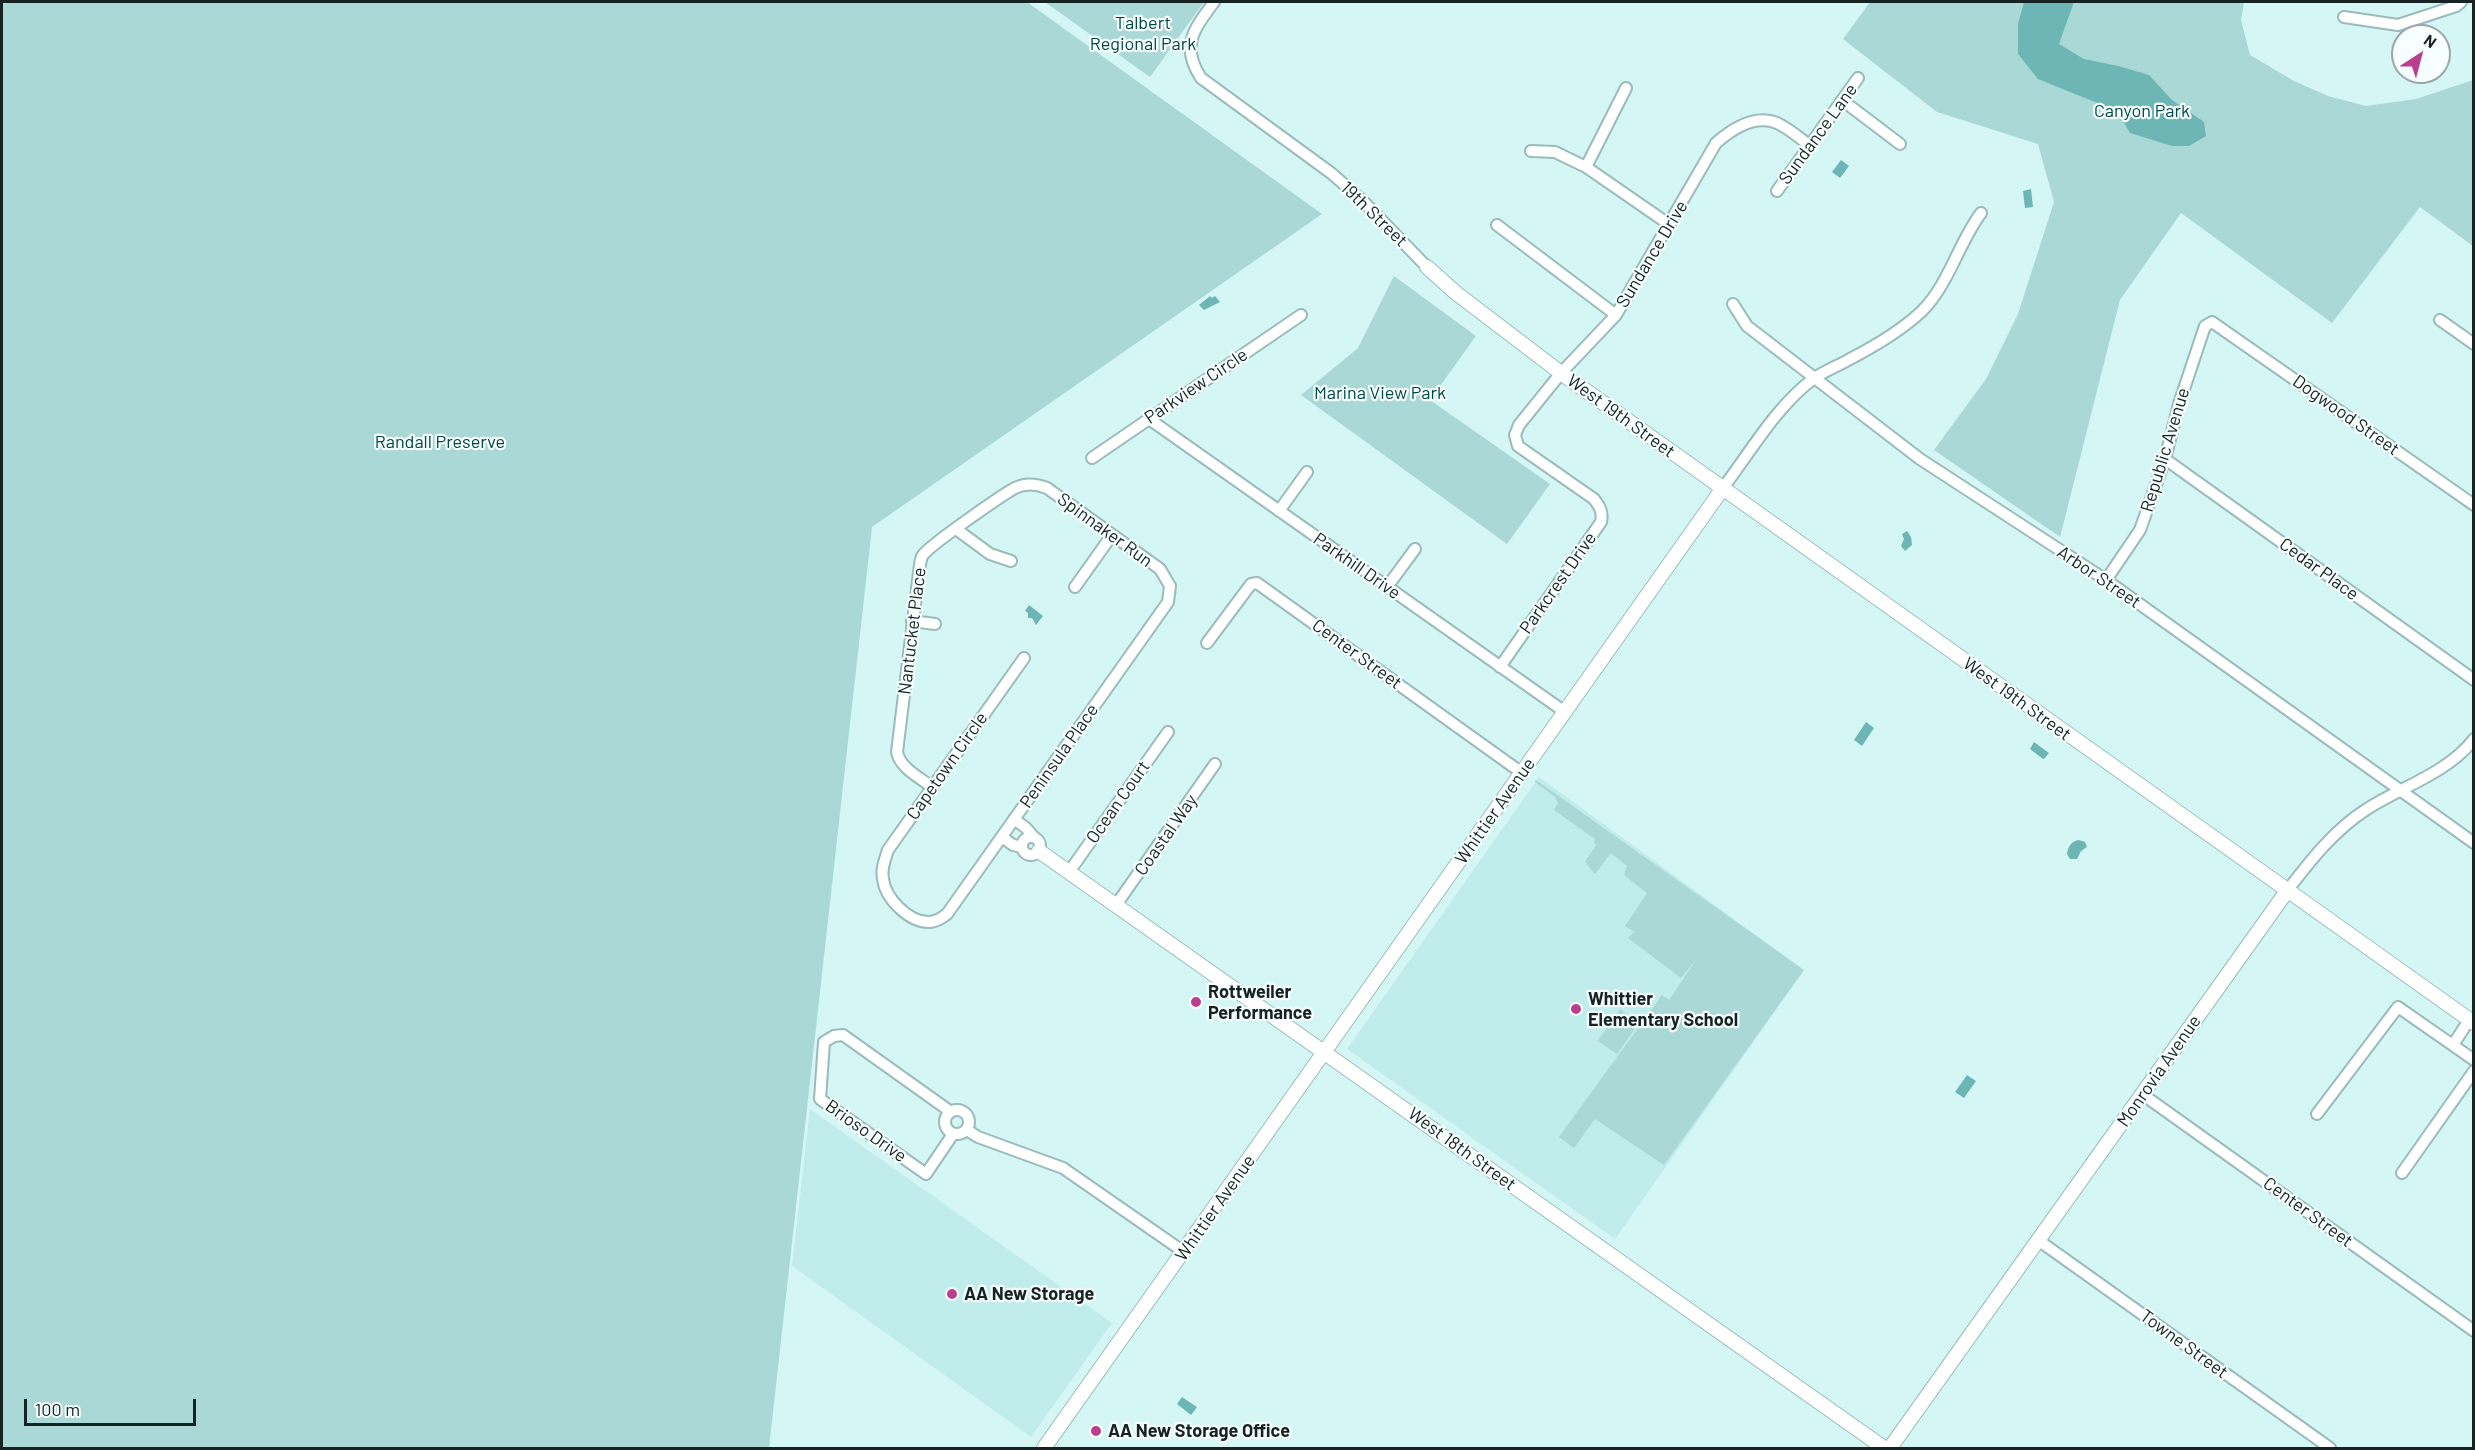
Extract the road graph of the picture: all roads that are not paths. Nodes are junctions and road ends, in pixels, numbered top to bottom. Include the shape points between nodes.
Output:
1 (1214, 2) edge
2 (2461, 2) edge
3 (2343, 17) dead end
4 (1858, 78) dead end
5 (1626, 88) dead end
6 (1842, 100) junction
7 (1900, 144) dead end
8 (1809, 145) junction
9 (1531, 151) dead end
10 (1586, 167) junction
11 (1777, 191) dead end
12 (1981, 213) dead end
13 (1497, 225) dead end
14 (1670, 225) junction
15 (1427, 267) joint
16 (1733, 304) dead end
17 (1300, 315) dead end
18 (1616, 315) junction
19 (2440, 320) dead end
20 (2218, 324) joint
21 (2474, 344) edge
22 (1561, 373) junction
23 (1816, 377) junction
24 (1149, 419) junction
25 (1092, 458) dead end
26 (2165, 459) junction
27 (1307, 472) dead end
28 (1032, 484) joint
29 (1723, 488) junction
30 (2474, 505) edge
31 (1279, 511) junction
32 (956, 529) junction
33 (1112, 535) junction
34 (1415, 549) dead end
35 (1011, 561) dead end
36 (2106, 580) junction
37 (1170, 586) joint
38 (1075, 587) dead end
39 (1388, 587) junction
40 (912, 621) junction
41 (934, 624) dead end
42 (1208, 643) dead end
43 (1024, 658) dead end
44 (1500, 667) junction
45 (2474, 680) edge
46 (1565, 712) junction
47 (1168, 732) dead end
48 (2474, 739) edge
49 (1215, 764) dead end
50 (1522, 772) junction
51 (932, 787) junction
52 (2400, 791) junction
53 (1014, 819) junction
54 (1033, 836) junction
55 (1002, 837) junction
56 (2474, 843) edge
57 (1022, 847) junction
58 (1039, 851) junction
59 (1069, 872) junction
60 (2287, 891) junction
61 (1116, 905) junction
62 (938, 920) joint
63 (2471, 1022) edge
64 (2452, 1044) junction
65 (1324, 1051) junction
66 (2474, 1060) edge
67 (2474, 1071) edge
68 (2142, 1094) junction
69 (951, 1112) junction
70 (2317, 1114) dead end
71 (967, 1130) junction
72 (953, 1134) junction
73 (2402, 1173) dead end
74 (2038, 1240) junction
75 (1184, 1252) junction
76 (2474, 1331) edge
77 (1044, 1449) edge
78 (1884, 1449) edge
79 (1890, 1449) edge
80 (2330, 1449) edge

1 - 15 street, 19th Street via 1195,29 1189,55 1200,78 1331,173
2 - 3 street via 2398,25
4 - 6 street, Sundance Lane
5 - 10 street
6 - 7 street
6 - 8 street, Sundance Lane
8 - 11 street, Sundance Lane
8 - 14 street, Sundance Drive via 1777,123 1761,120 1734,128 1716,143
9 - 10 street via 1554,152
10 - 14 street
12 - 23 street, Whittier Avenue via 1938,290 1923,309 1891,335
13 - 18 street
14 - 18 street, Sundance Drive
15 - 22 street, 19th Street
16 - 23 street, Arbor Street via 1748,326
17 - 24 street, Parkview Circle
18 - 22 street, Sundance Drive
19 - 21 street
20 - 26 street, Republic Avenue via 2205,326
20 - 30 street, Dogwood Street
22 - 29 street, West 19th Street
22 - 44 street, Parkcrest Drive via 1519,425 1515,435 1518,446 1594,499 1602,515
23 - 29 street, Whittier Avenue via 1780,411
23 - 36 street, Arbor Street via 1920,459
24 - 25 street, Parkview Circle
24 - 31 street, Parkhill Drive
26 - 36 street, Republic Avenue via 2140,530
26 - 45 street, Cedar Place
27 - 31 street
28 - 32 street, Nantucket Place via 1016,487
28 - 33 street, Spinnaker Run via 1047,488
29 - 46 street, Whittier Avenue
29 - 60 street, West 19th Street
31 - 39 street, Parkhill Drive
32 - 35 street via 990,554
32 - 40 street, Nantucket Place via 923,555
33 - 37 street, Spinnaker Run via 1160,569
33 - 38 street
34 - 39 street
36 - 52 street, Arbor Street
37 - 53 street, Peninsula Place via 1168,602
39 - 44 street, Parkhill Drive
40 - 41 street
40 - 51 street, Nantucket Place via 897,752 898,760
42 - 50 street, Center Street via 1251,584 1257,583
43 - 51 street, Capetown Circle
44 - 46 street, Parkhill Drive
46 - 50 street, Whittier Avenue
47 - 59 street, Ocean Court
48 - 52 street, Monrovia Avenue via 2437,770
49 - 61 street, Coastal Way
50 - 65 street, Whittier Avenue
51 - 62 street, Capetown Circle via 888,850 883,880 893,902 906,912 919,920
52 - 56 street, Arbor Street
52 - 60 street, Monrovia Avenue via 2366,810 2336,834
53 - 54 street
53 - 55 street, Peninsula Place
54 - 57 street via 1026,838
54 - 58 street via 1039,840
55 - 57 street, West 18th Street
55 - 62 street, Peninsula Place via 947,914
57 - 58 street, West 18th Street via 1029,855
58 - 59 street, West 18th Street
59 - 61 street, West 18th Street
60 - 63 street, West 19th Street
60 - 68 street, Monrovia Avenue
61 - 65 street, West 18th Street
63 - 64 street
64 - 66 street
64 - 70 street via 2398,1007
65 - 75 street, Whittier Avenue
65 - 78 street, West 18th Street
67 - 73 street
68 - 74 street, Monrovia Avenue
68 - 76 street, Center Street
69 - 71 street, Brioso Drive via 957,1110 968,1115
69 - 72 street via 945,1122
69 - 72 street, Brioso Drive via 843,1035 824,1042 820,1099 926,1174
71 - 72 street
71 - 75 street via 1063,1168
74 - 79 street, Monrovia Avenue
74 - 80 street, Towne Street
75 - 77 street, Whittier Avenue

